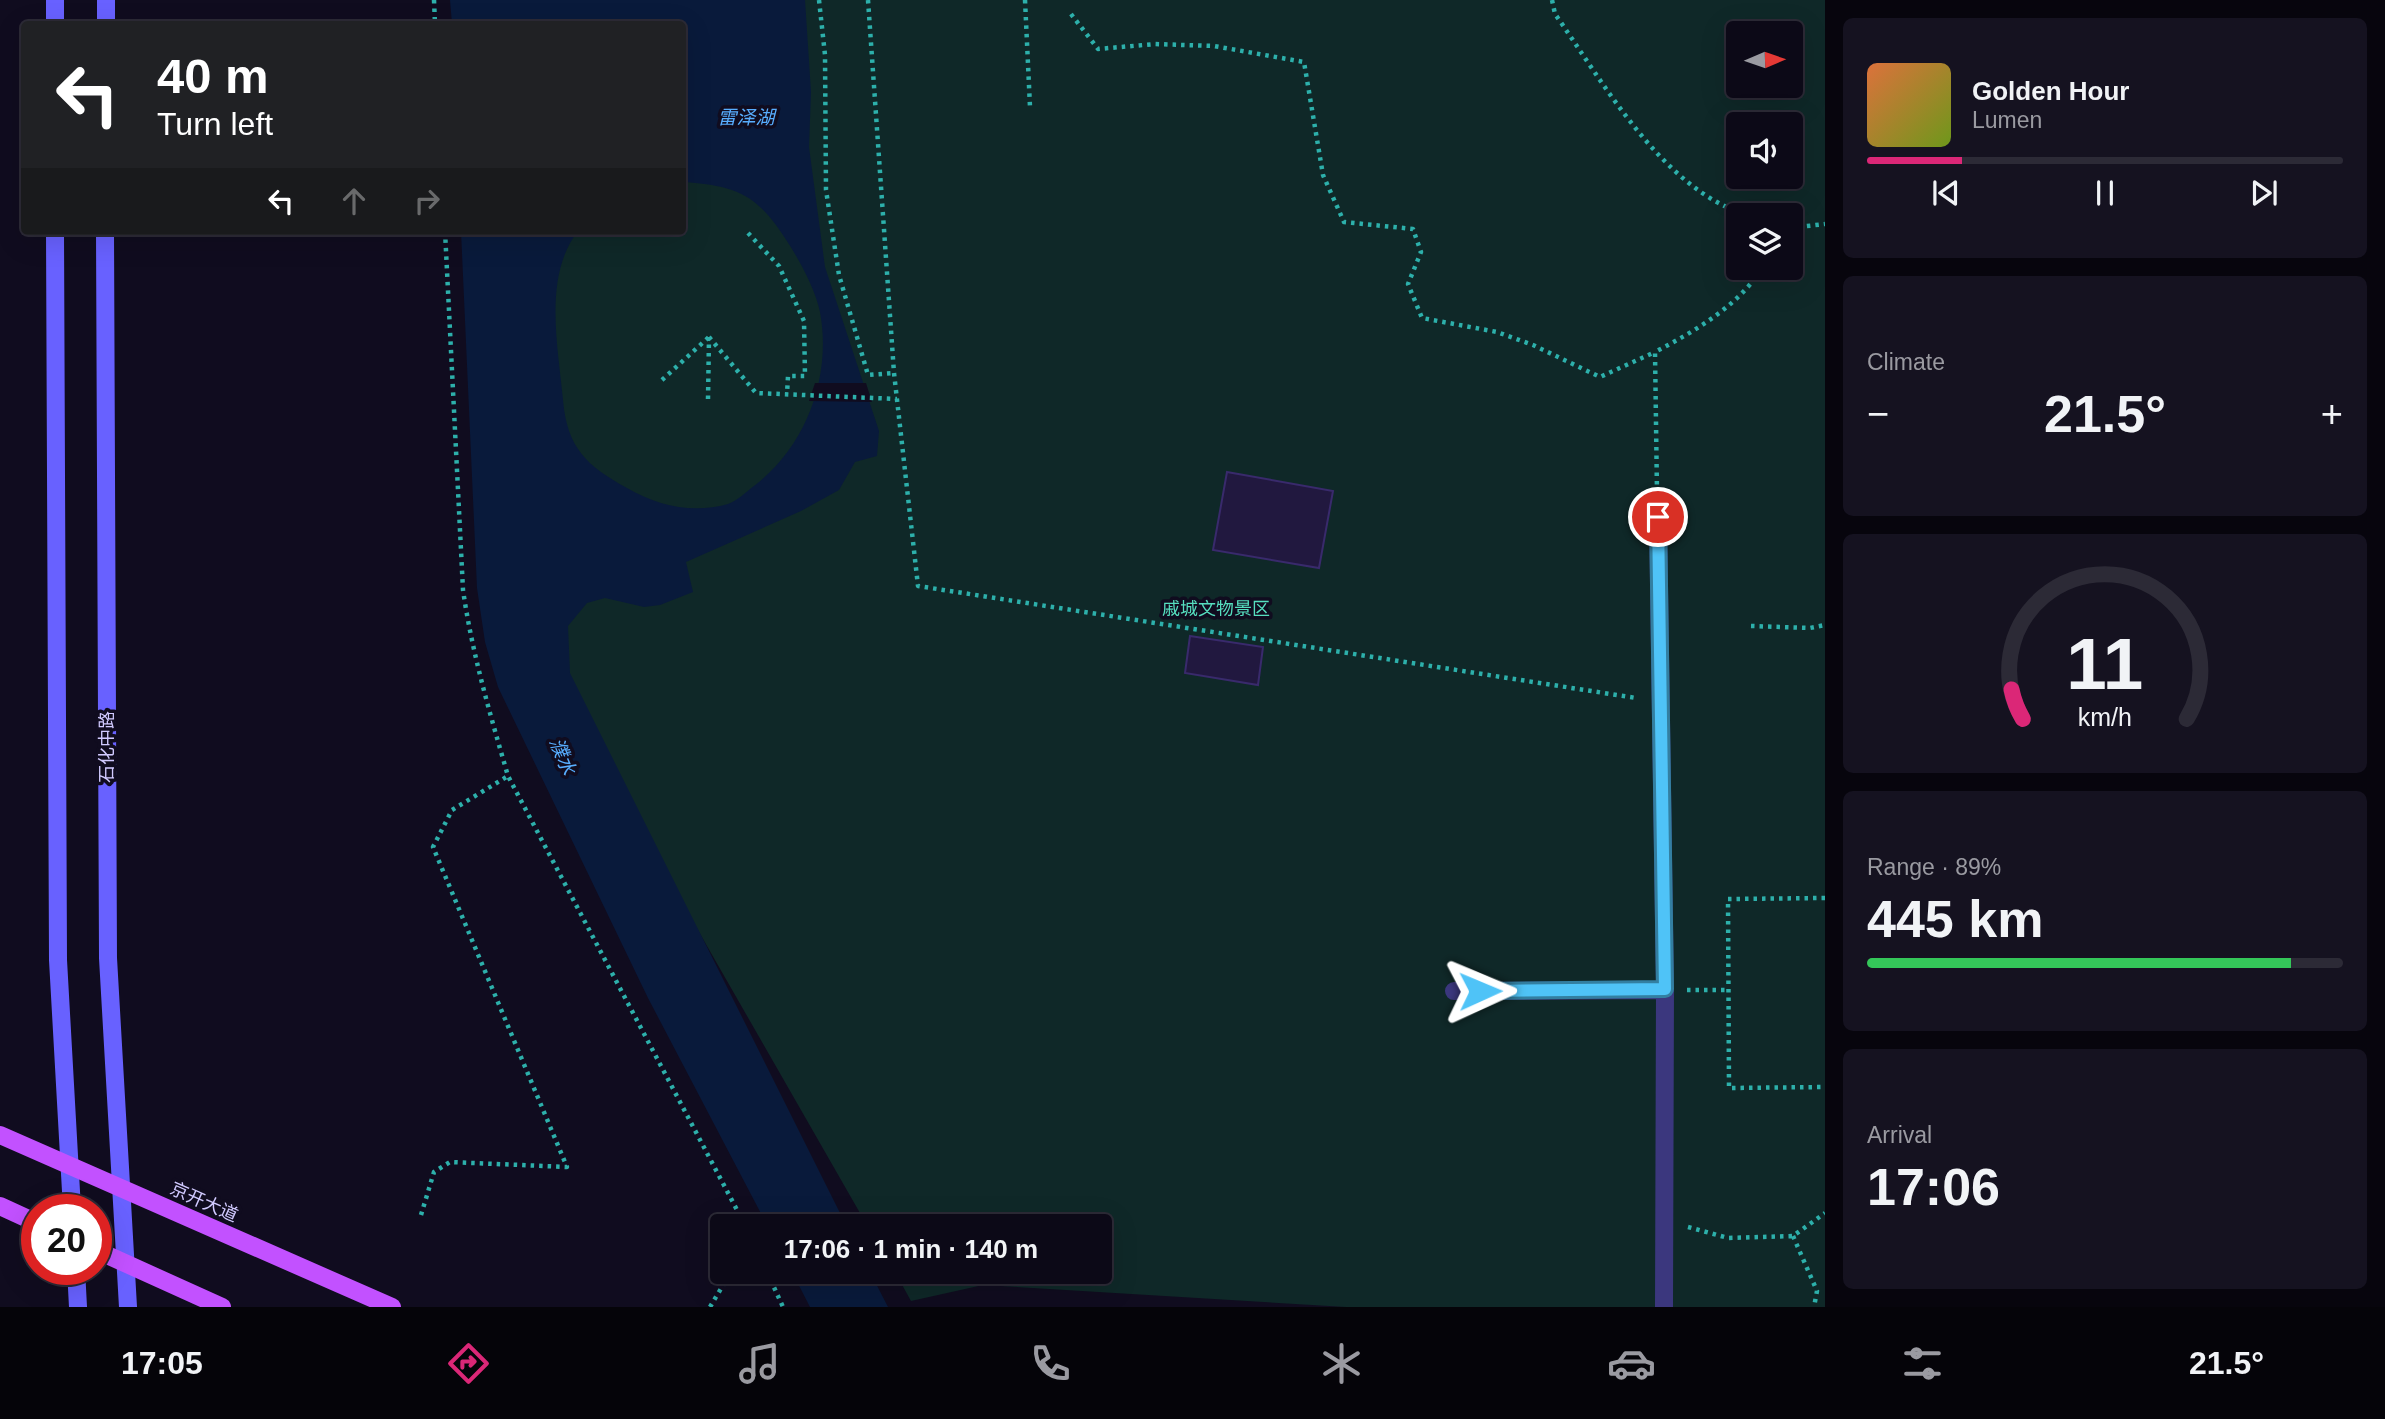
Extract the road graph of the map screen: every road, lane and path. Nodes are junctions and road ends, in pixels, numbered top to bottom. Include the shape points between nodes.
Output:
1 (55, 0) edge
2 (106, 0) edge
3 (433, 0) edge
4 (819, 0) edge
5 (868, 0) edge
6 (1024, 0) edge
7 (1552, 0) edge
8 (1071, 14) dead end
9 (55, 21) edge
10 (106, 21) edge
11 (435, 21) edge
12 (1031, 107) dead end
13 (1726, 206) edge
14 (1825, 224) edge
15 (1803, 227) edge
16 (748, 233) dead end
17 (55, 235) edge
18 (105, 235) edge
19 (445, 235) edge
20 (1754, 280) edge
21 (709, 337) junction
22 (1655, 352) junction
23 (894, 373) junction
24 (662, 380) dead end
25 (786, 394) junction
26 (708, 399) dead end
27 (897, 399) junction
28 (1658, 517) joint
29 (1825, 625) edge
30 (1751, 626) dead end
31 (1661, 702) junction
32 (508, 776) junction
33 (1825, 898) edge
34 (1665, 989) junction
35 (1729, 989) junction
36 (1454, 991) dead end
37 (1825, 1087) edge
38 (0, 1135) edge
39 (69, 1166) junction
40 (120, 1188) junction
41 (71, 1194) edge
42 (0, 1206) edge
43 (1825, 1213) edge
44 (739, 1214) edge
45 (421, 1215) dead end
46 (21, 1216) edge
47 (1664, 1220) junction
48 (1793, 1236) junction
49 (112, 1257) edge
50 (125, 1263) junction
51 (724, 1284) edge
52 (772, 1284) edge
53 (77, 1285) edge
54 (78, 1307) edge
55 (128, 1307) edge
56 (222, 1307) edge
57 (392, 1307) edge
58 (710, 1307) edge
59 (783, 1307) edge
60 (1664, 1307) edge
61 (1814, 1307) edge

1 - 9 main road
2 - 10 main road
3 - 11 path
4 - 23 path via 825,55 826,190 839,275 868,374
5 - 23 path
6 - 12 path
7 - 13 path via 1555,14 1652,150 1687,181
8 - 22 path via 1098,50 1155,44 1214,46 1304,62 1323,175 1344,222 1413,229 1421,252 1408,284 1422,318 1497,332 1600,377
14 - 15 path
16 - 25 path via 779,266 804,321 805,376 788,376
17 - 39 main road via 58,960
18 - 40 main road, 石化中路 via 108,958
19 - 32 path via 463,590 469,631
20 - 22 path via 1700,329
21 - 24 path
21 - 25 path via 756,393
21 - 26 path
22 - 28 path
23 - 27 path
25 - 27 path
27 - 31 path via 918,586
28 - 31 lane
29 - 30 path
31 - 34 lane
32 - 44 path
32 - 45 path via 452,810 433,847 566,1167 450,1162 434,1172
33 - 35 path via 1728,899
34 - 35 path
34 - 36 lane
34 - 47 lane
35 - 37 path via 1729,1087
38 - 39 main road, 京开大道
39 - 40 main road, 京开大道
39 - 41 main road
40 - 50 main road, 石化中路
40 - 57 main road, 京开大道
42 - 46 main road
43 - 48 path
47 - 48 path via 1728,1238
47 - 60 lane
48 - 61 path via 1817,1291
49 - 50 main road
50 - 55 main road, 石化中路
50 - 56 main road
51 - 58 path
52 - 59 path
53 - 54 main road

